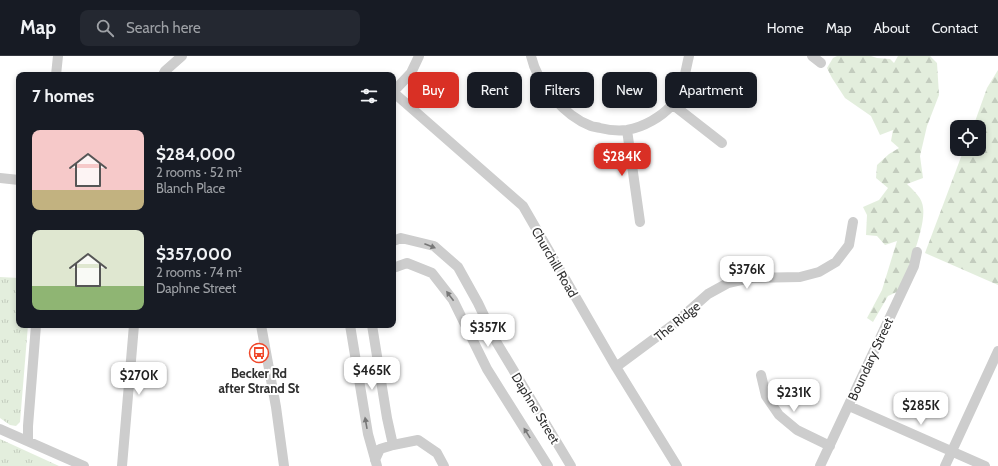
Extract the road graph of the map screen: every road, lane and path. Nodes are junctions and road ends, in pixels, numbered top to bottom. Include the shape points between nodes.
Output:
1 (58, 56) edge
2 (182, 56) edge
3 (419, 56) edge
4 (531, 56) edge
5 (689, 56) edge
6 (812, 56) edge
7 (821, 63) dead end
8 (56, 72) edge
9 (164, 72) edge
10 (685, 72) edge
11 (396, 89) edge
12 (396, 95) edge
13 (668, 108) edge
14 (677, 108) edge
15 (627, 130) junction
16 (722, 143) dead end
17 (0, 178) edge
18 (16, 180) edge
19 (640, 222) dead end
20 (853, 222) dead end
21 (396, 240) edge
22 (917, 252) dead end
23 (396, 267) edge
24 (36, 328) edge
25 (134, 328) edge
26 (262, 328) edge
27 (350, 328) edge
28 (372, 328) edge
29 (998, 351) edge
30 (616, 368) junction
31 (762, 375) dead end
32 (849, 406) junction
33 (0, 429) edge
34 (28, 441) junction
35 (393, 445) junction
36 (830, 446) junction
37 (952, 451) junction
38 (376, 463) edge
39 (84, 466) edge
40 (122, 466) edge
41 (284, 466) edge
42 (444, 466) edge
43 (548, 466) edge
44 (571, 466) edge
45 (677, 466) edge
46 (820, 466) edge
47 (945, 466) edge
48 (985, 466) edge

1 - 8 street
2 - 9 street
3 - 11 street via 411,73
4 - 15 street via 542,83 556,101 574,117 590,126
5 - 10 street
6 - 7 street
12 - 30 street, Churchill Road via 523,206
13 - 15 street via 659,117
14 - 16 street
15 - 19 street
17 - 18 street
20 - 30 street, The Ridge via 849,245 836,262 819,272 800,277 750,278 728,283 708,294 674,324
21 -> 44 street, Daphne Street via 401,238 434,246 458,267 497,343
22 - 32 street, Boundary Street via 914,266
43 -> 23 street, Daphne Street via 487,369 449,294 432,273 407,263
24 - 34 street
25 - 40 street
26 - 41 street
38 -> 27 street via 368,434
28 - 35 street
29 - 37 street
30 - 45 street, Churchill Road
31 - 36 street via 766,396 780,415 797,430
32 - 36 street, Boundary Street
32 - 37 street
33 - 34 street
34 - 39 street
35 - 38 street via 380,449
35 - 42 street via 418,440 436,453
36 - 46 street, Boundary Street
37 - 47 street
37 - 48 street

